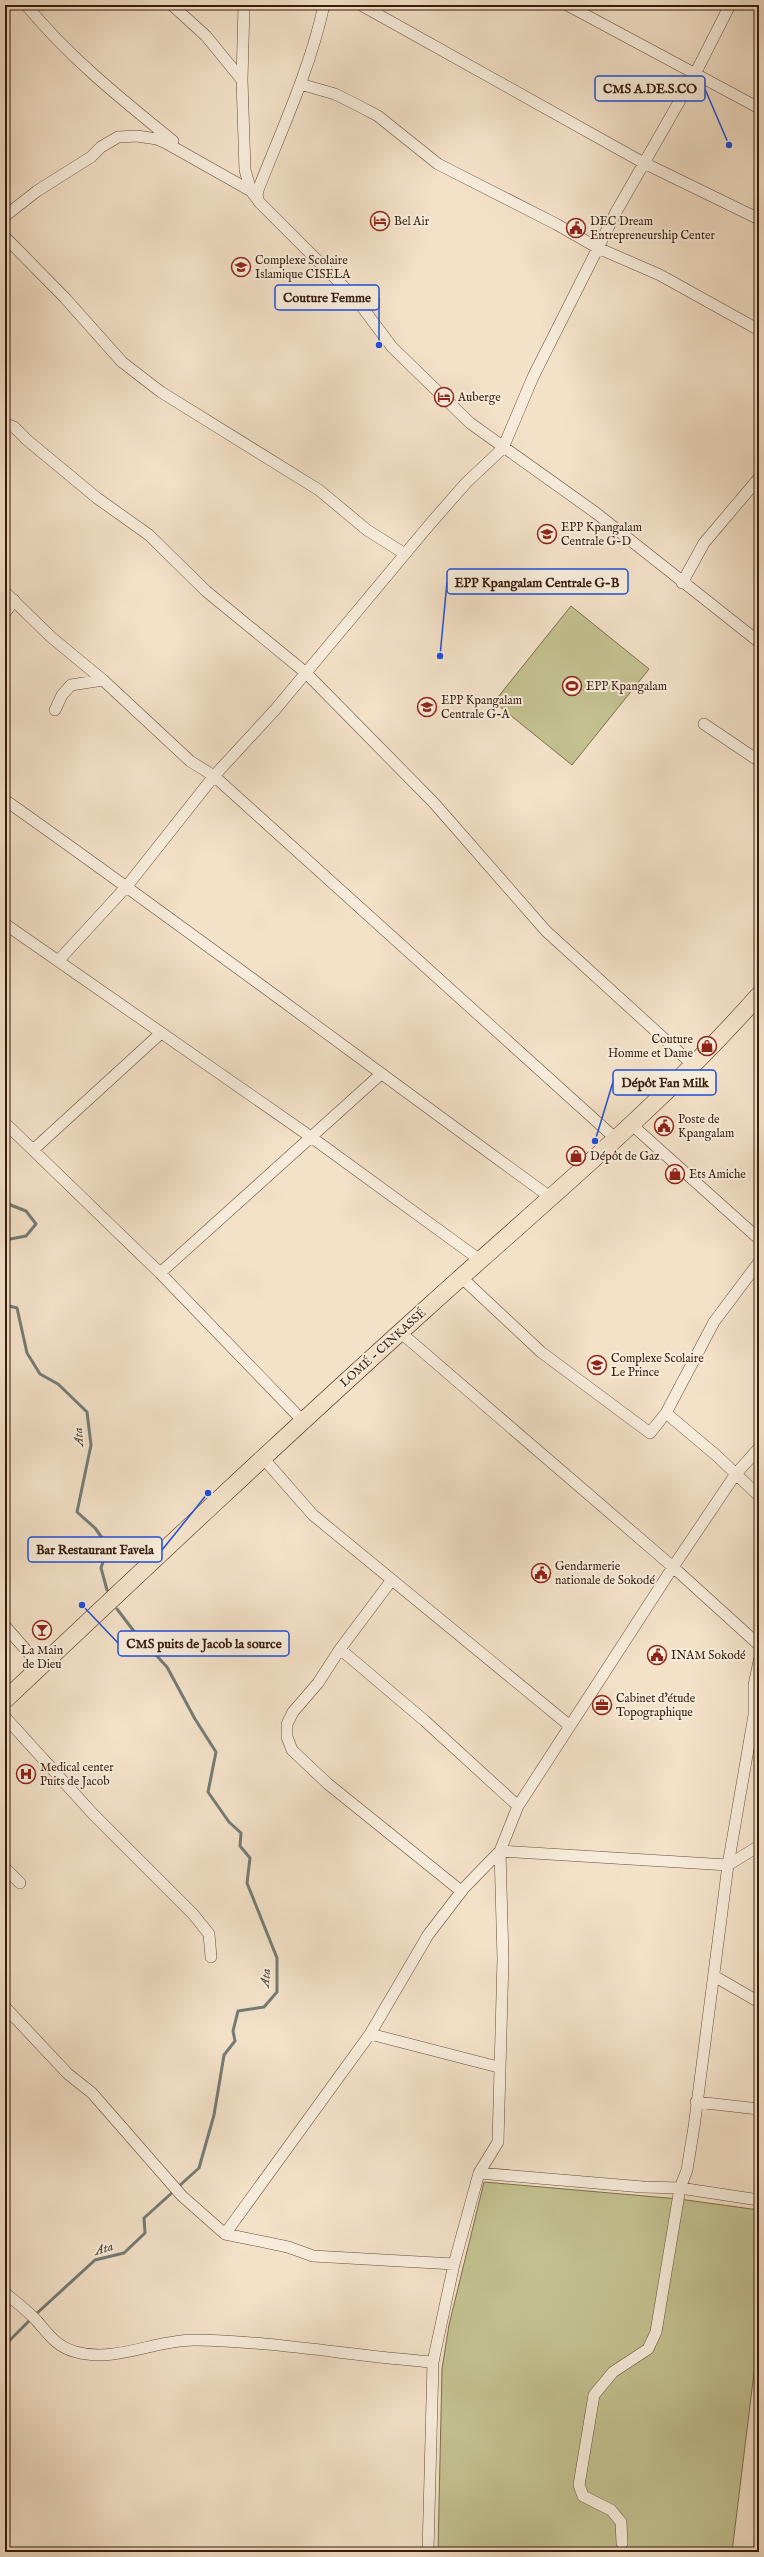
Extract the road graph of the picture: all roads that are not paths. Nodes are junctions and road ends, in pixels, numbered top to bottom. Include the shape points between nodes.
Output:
1 (26, 5) edge
2 (172, 5) edge
3 (244, 5) edge
4 (324, 5) edge
5 (362, 5) edge
6 (567, 5) edge
7 (730, 5) edge
8 (695, 74) junction
9 (242, 80) junction
10 (300, 84) junction
11 (759, 108) edge
12 (196, 159) junction
13 (642, 162) junction
14 (251, 191) junction
15 (260, 203) junction
16 (5, 216) edge
17 (759, 220) edge
18 (5, 237) edge
19 (598, 248) junction
20 (759, 330) edge
21 (5, 424) edge
22 (503, 448) junction
23 (759, 478) edge
24 (406, 554) junction
25 (682, 582) junction
26 (5, 592) edge
27 (14, 600) junction
28 (5, 613) edge
29 (759, 642) edge
30 (306, 673) junction
31 (104, 680) junction
32 (55, 710) dead end
33 (704, 724) dead end
34 (759, 761) edge
35 (214, 776) junction
36 (5, 800) edge
37 (127, 886) junction
38 (5, 924) edge
39 (58, 960) junction
40 (759, 995) edge
41 (161, 1033) junction
42 (693, 1065) junction
43 (381, 1074) junction
44 (5, 1123) edge
45 (631, 1124) junction
46 (311, 1137) junction
47 (615, 1138) junction
48 (32, 1150) junction
49 (550, 1197) junction
50 (759, 1239) edge
51 (480, 1260) junction
52 (759, 1262) edge
53 (160, 1273) junction
54 (460, 1277) junction
55 (400, 1332) junction
56 (666, 1413) junction
57 (303, 1420) junction
58 (759, 1448) edge
59 (263, 1458) junction
60 (735, 1475) junction
61 (759, 1496) edge
62 (673, 1567) junction
63 (391, 1581) junction
64 (5, 1626) edge
65 (759, 1645) edge
66 (340, 1650) junction
67 (759, 1661) edge
68 (40, 1666) junction
69 (5, 1700) edge
70 (5, 1717) edge
71 (570, 1726) junction
72 (518, 1806) junction
73 (759, 1846) edge
74 (500, 1851) junction
75 (728, 1865) junction
76 (5, 1868) edge
77 (20, 1883) dead end
78 (461, 1891) junction
79 (211, 1957) dead end
80 (714, 1976) junction
81 (759, 2002) edge
82 (5, 2007) edge
83 (370, 2034) junction
84 (498, 2067) junction
85 (696, 2102) junction
86 (759, 2109) edge
87 (479, 2173) junction
88 (680, 2188) junction
89 (759, 2200) edge
90 (225, 2234) junction
91 (454, 2264) junction
92 (5, 2293) edge
93 (432, 2362) junction
94 (622, 2543) dead end
95 (428, 2552) edge

1 - 12 street via 60,45 87,71
2 - 9 street via 206,36
3 - 9 street
4 - 10 street
5 - 13 street
6 - 8 street
7 - 8 street
8 - 11 street
8 - 13 street
9 - 14 street via 245,170
10 - 15 street via 258,190
10 - 19 street via 335,94 378,116 438,164
12 - 14 street
12 - 16 street via 157,139 126,135 118,137 37,191
13 - 17 street
13 - 19 street
14 - 15 street
15 - 22 street via 356,299 392,347 470,422
18 - 24 street via 66,298 122,362 161,392 319,490 366,530
19 - 20 street via 660,275
19 - 22 street via 533,376
21 - 30 street via 14,427 97,498 149,536 206,591
22 - 24 street via 466,483
22 - 25 street via 545,474
23 - 25 street via 704,544
24 - 30 street
25 - 29 street
26 - 27 street
27 - 28 street
27 - 31 street via 51,637
30 - 35 street
30 - 42 street via 434,803 546,931
31 - 32 street via 71,685 65,690
31 - 35 street via 190,761
33 - 34 street
35 - 37 street
35 - 47 street
36 - 37 street
37 - 39 street
37 - 43 street
38 - 39 street
39 - 41 street
40 - 42 highway, LOMÉ - CINKASSÉ
41 - 46 street
41 - 48 street
42 - 45 highway, LOMÉ - CINKASSÉ
43 - 46 street
43 - 49 street
44 - 48 street
45 - 47 highway, LOMÉ - CINKASSÉ
45 - 50 street
46 - 51 street
46 - 53 street
47 - 49 highway, LOMÉ - CINKASSÉ
48 - 53 street
49 - 51 highway, LOMÉ - CINKASSÉ
51 - 54 highway, LOMÉ - CINKASSÉ
52 - 56 street via 714,1322
53 - 57 street
54 - 55 highway, LOMÉ - CINKASSÉ
54 - 56 street via 540,1352 650,1433
55 - 57 highway, LOMÉ - CINKASSÉ
55 - 62 street
56 - 60 street via 717,1456
57 - 59 highway, LOMÉ - CINKASSÉ
58 - 60 street
59 - 63 street via 313,1515
59 - 68 highway, LOMÉ - CINKASSÉ
60 - 61 street
60 - 62 street
62 - 65 street
62 - 71 street
63 - 66 street
63 - 71 street
64 - 68 street
66 - 72 street via 448,1741
66 - 78 street via 318,1683 293,1712 287,1724 287,1737 292,1750 328,1784
67 - 75 street via 754,1685 754,1715
68 - 69 highway, LOMÉ - CINKASSÉ
70 - 79 street via 92,1814 193,1914 209,1934
71 - 72 street
72 - 74 street
73 - 75 street
74 - 75 street
74 - 78 street
74 - 84 street via 503,1959
75 - 80 street
76 - 77 street
78 - 83 street via 428,1935
80 - 81 street
80 - 85 street
82 - 90 street via 68,2074 92,2093 182,2196
83 - 84 street
83 - 90 street
84 - 87 street via 498,2142
85 - 86 street
85 - 88 street via 688,2170
87 - 88 street
87 - 91 street
88 - 89 street
88 - 94 street via 656,2332 648,2349 613,2372 594,2395 589,2420 581,2490 583,2496 612,2510 621,2522
90 - 91 street via 288,2247 313,2256
91 - 93 street
92 - 93 street via 37,2321 53,2340 64,2348 78,2353 131,2351 192,2340 264,2343
93 - 95 street

